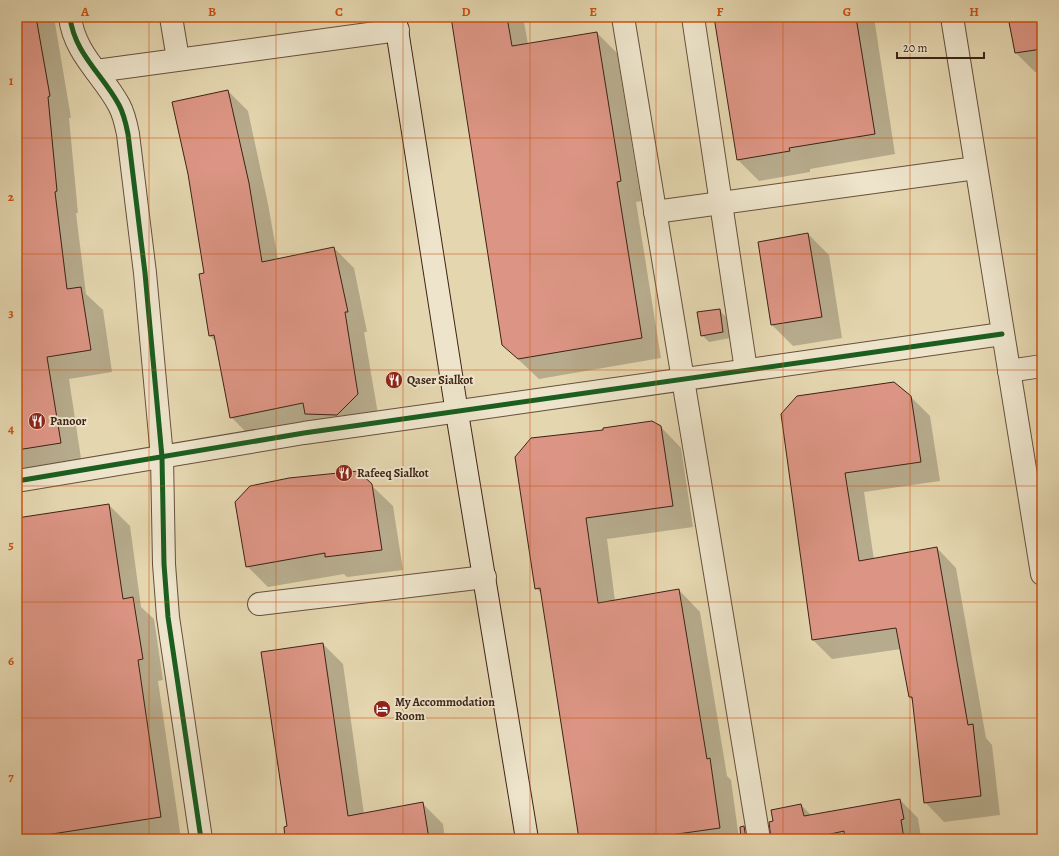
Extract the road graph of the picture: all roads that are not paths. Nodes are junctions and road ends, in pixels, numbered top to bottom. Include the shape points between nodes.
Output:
1 (70, 17) edge
2 (171, 17) edge
3 (623, 17) edge
4 (693, 17) edge
5 (952, 17) edge
6 (396, 23) edge
7 (178, 59) junction
8 (96, 71) junction
9 (976, 168) junction
10 (720, 203) junction
11 (655, 212) junction
12 (1002, 334) junction
13 (1042, 366) edge
14 (746, 370) junction
15 (1009, 372) junction
16 (682, 380) junction
17 (457, 413) junction
18 (162, 457) junction
19 (17, 481) edge
20 (1042, 574) edge
21 (485, 577) junction
22 (259, 604) dead end
23 (201, 839) edge
24 (527, 839) edge
25 (759, 839) edge

1 - 8 street via 79,47
2 - 7 street
3 - 11 street
4 - 10 street
5 - 9 street
6 - 7 street
6 - 17 street
7 - 8 street
8 - 18 street via 119,105 128,134 146,273
9 - 10 street
9 - 12 street
10 - 11 street
10 - 14 street
11 - 16 street
12 - 14 street
12 - 15 street
13 - 15 street
14 - 16 street
15 - 20 street
16 - 17 street
16 - 25 street
17 - 18 street via 304,433
17 - 21 street
18 - 19 street
18 - 23 street via 164,564 168,617
21 - 22 street
21 - 24 street

